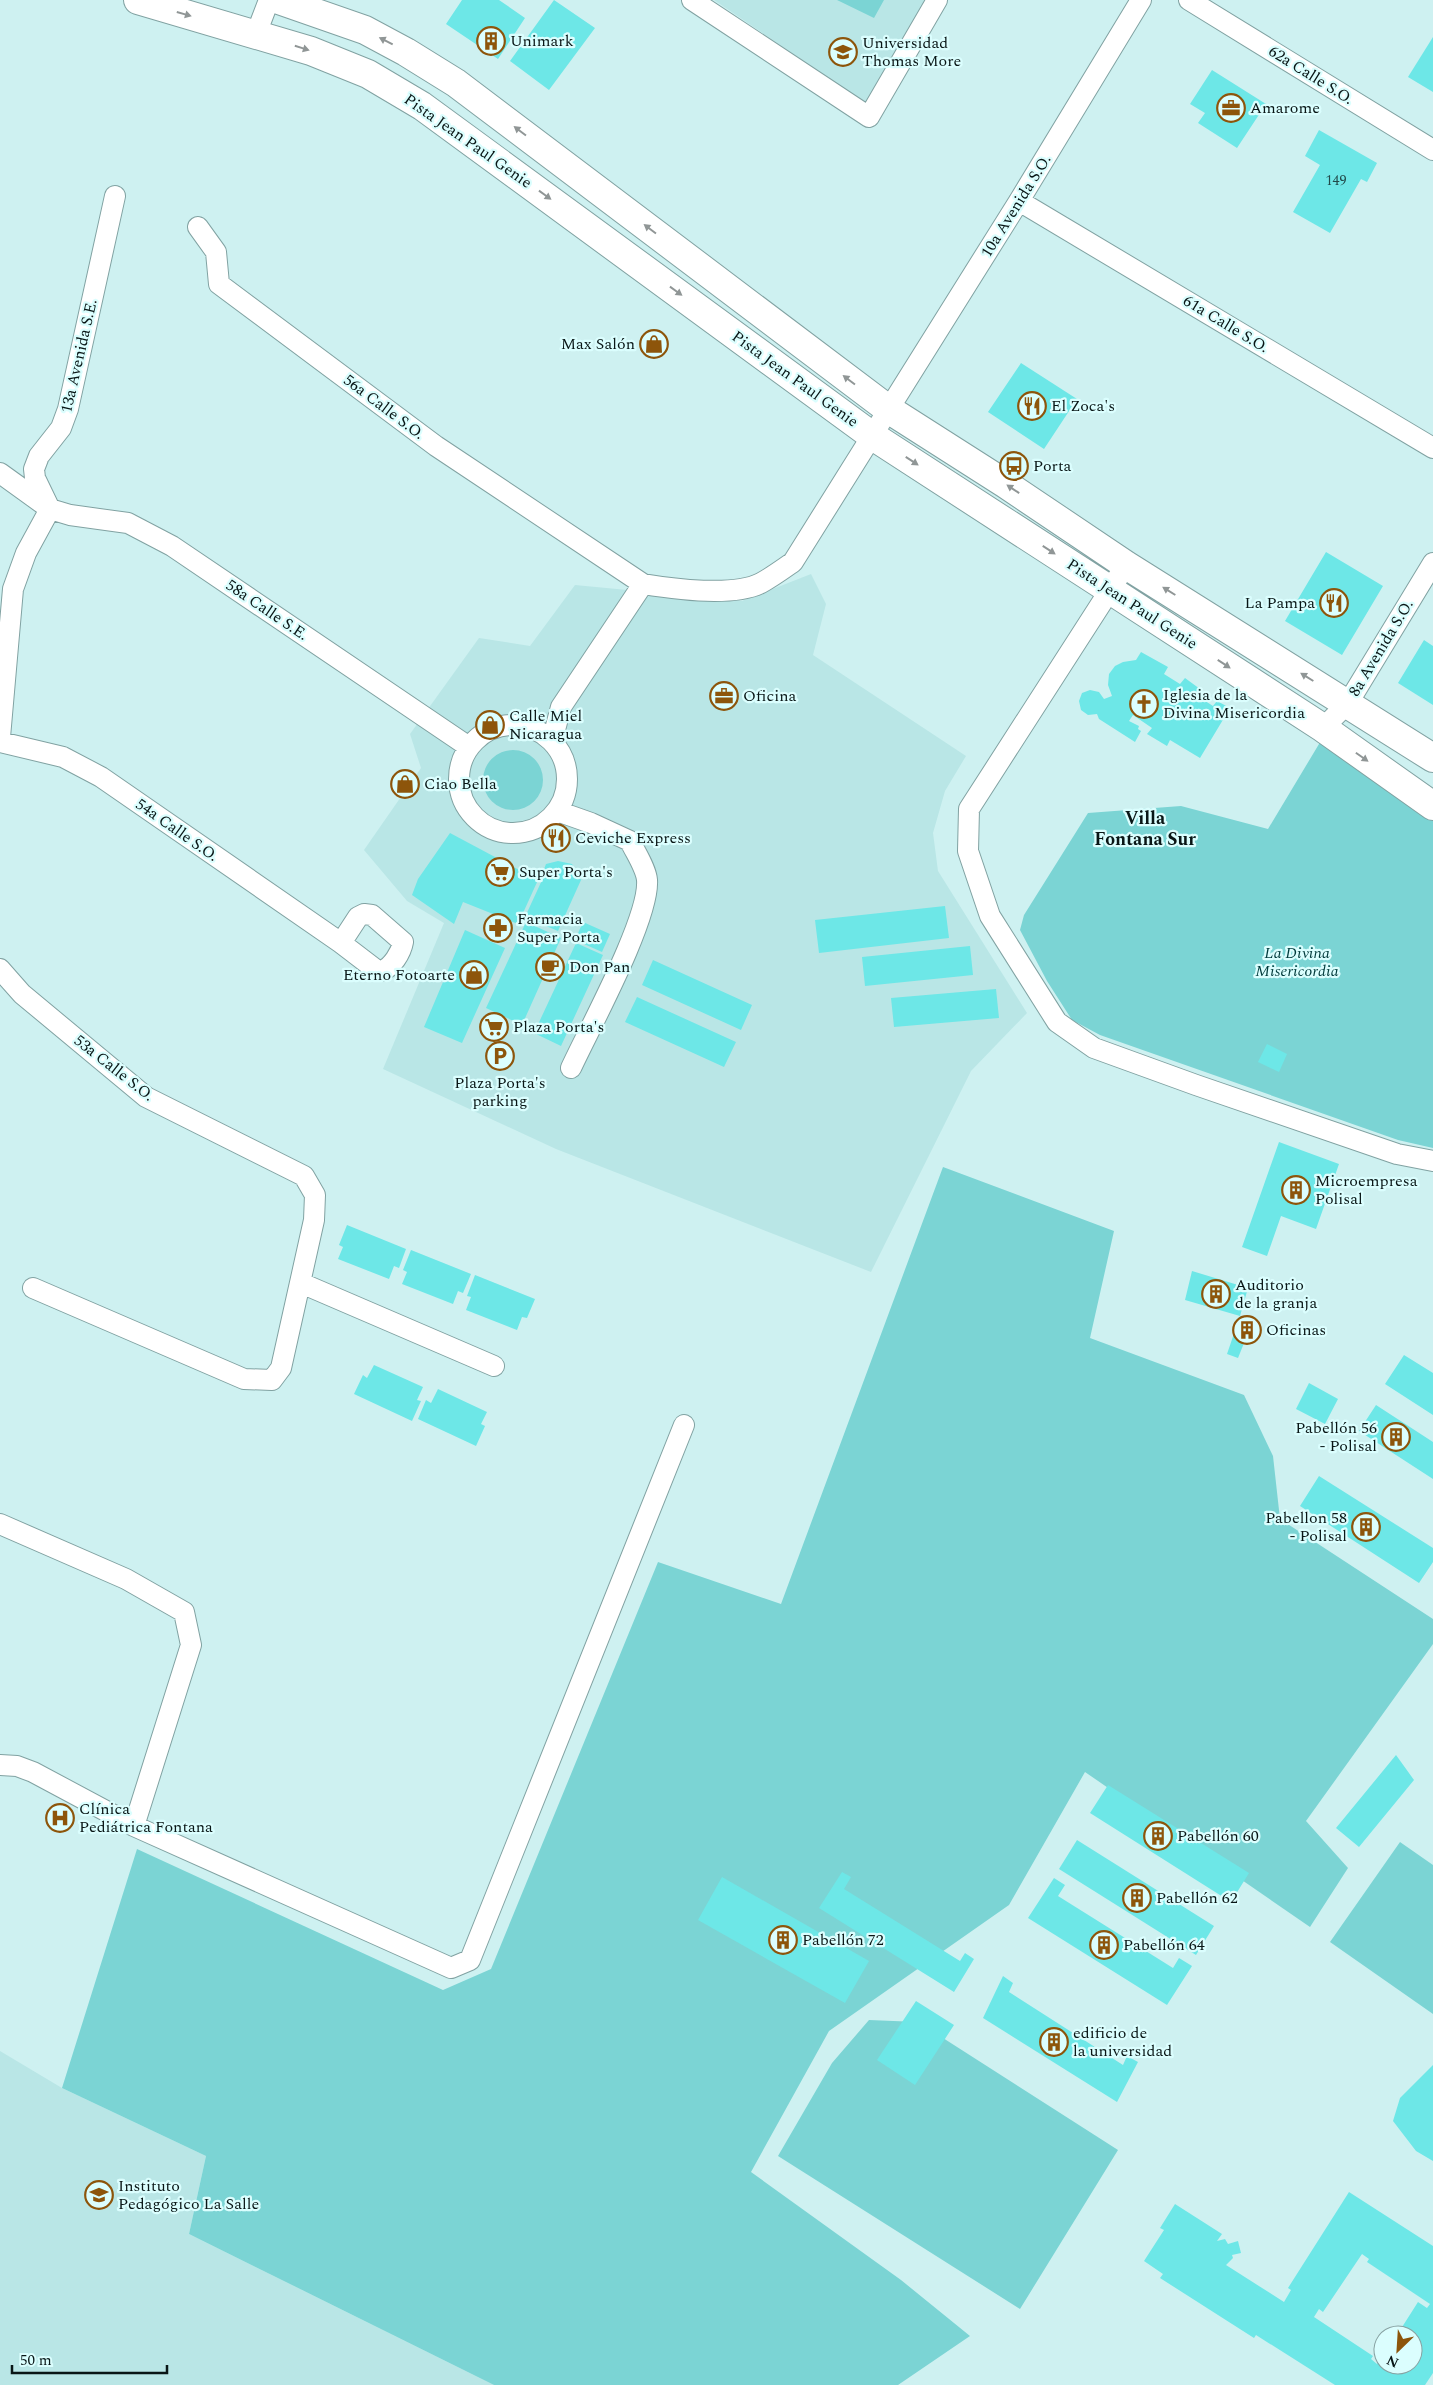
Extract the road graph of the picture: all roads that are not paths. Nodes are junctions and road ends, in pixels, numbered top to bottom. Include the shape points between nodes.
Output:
1 (138, 0) edge
2 (269, 0) edge
3 (278, 0) edge
4 (692, 0) edge
5 (937, 0) edge
6 (1141, 0) edge
7 (1190, 0) edge
8 (256, 34) junction
9 (1433, 150) edge
10 (115, 196) dead end
11 (1020, 201) junction
12 (198, 227) dead end
13 (888, 409) junction
14 (871, 435) junction
15 (1433, 448) edge
16 (0, 473) edge
17 (50, 509) junction
18 (1433, 563) edge
19 (1126, 565) junction
20 (643, 584) junction
21 (1110, 589) junction
22 (1348, 703) junction
23 (1323, 728) junction
24 (0, 737) edge
25 (552, 741) junction
26 (0, 742) edge
27 (469, 747) junction
28 (1433, 758) edge
29 (1433, 806) edge
30 (557, 811) junction
31 (341, 943) dead end
32 (0, 969) edge
33 (571, 1068) dead end
34 (1433, 1161) edge
35 (301, 1283) junction
36 (33, 1288) dead end
37 (494, 1366) dead end
38 (684, 1425) dead end
39 (0, 1524) edge
40 (0, 1765) edge
41 (134, 1826) junction

1 -> 8 main road, Pista Jean Paul Genie
2 - 8 street
13 -> 3 main road, Pista Jean Paul Genie via 456,83 365,30
4 - 5 street via 869,116
6 - 11 street, 10a Avenida S.O.
7 - 9 street, 62a Calle S.O.
8 -> 14 main road, Pista Jean Paul Genie via 368,74 422,106
10 - 17 street, 13a Avenida S.E. via 68,409 61,428 39,456 34,469
11 - 13 street, 10a Avenida S.O.
11 - 15 street, 61a Calle S.O.
12 - 20 street, 56a Calle S.O. via 216,252 219,284 436,446
13 - 14 street, 10a Avenida S.O.
19 -> 13 main road, Pista Jean Paul Genie
14 - 20 street, 10a Avenida S.O. via 793,562 759,584 721,591 677,590
14 -> 21 main road, Pista Jean Paul Genie
16 - 17 street
17 - 24 street via 26,553 12,589
17 - 27 street, 58a Calle S.E. via 128,523 172,546
18 - 22 street, 8a Avenida S.O.
19 - 21 street
22 -> 19 main road, Pista Jean Paul Genie
20 - 25 street via 561,707
21 -> 23 main road, Pista Jean Paul Genie
21 - 34 street via 969,809 968,851 990,916 1058,1022 1094,1048 1397,1154
22 - 23 street, 8a Avenida S.O.
22 - 28 main road, Pista Jean Paul Genie
23 -> 29 main road, Pista Jean Paul Genie
25 - 27 street via 537,730 519,725 500,726 482,734
25 - 30 street via 563,757 567,776 565,794
26 - 31 street, 54a Calle S.O. via 63,757 100,777
27 - 30 street via 460,764 458,782 463,801 489,828 507,833 526,832 543,824
30 - 33 street via 630,841 647,880 641,914
32 - 35 street, 53a Calle S.O. via 22,994 146,1097 304,1176 315,1195 314,1220
35 - 36 street via 281,1368 272,1380 244,1379
35 - 37 street
38 - 41 street via 470,1960 451,1968
39 - 41 street via 126,1578 184,1612 191,1645
40 - 41 street via 17,1766 33,1772

